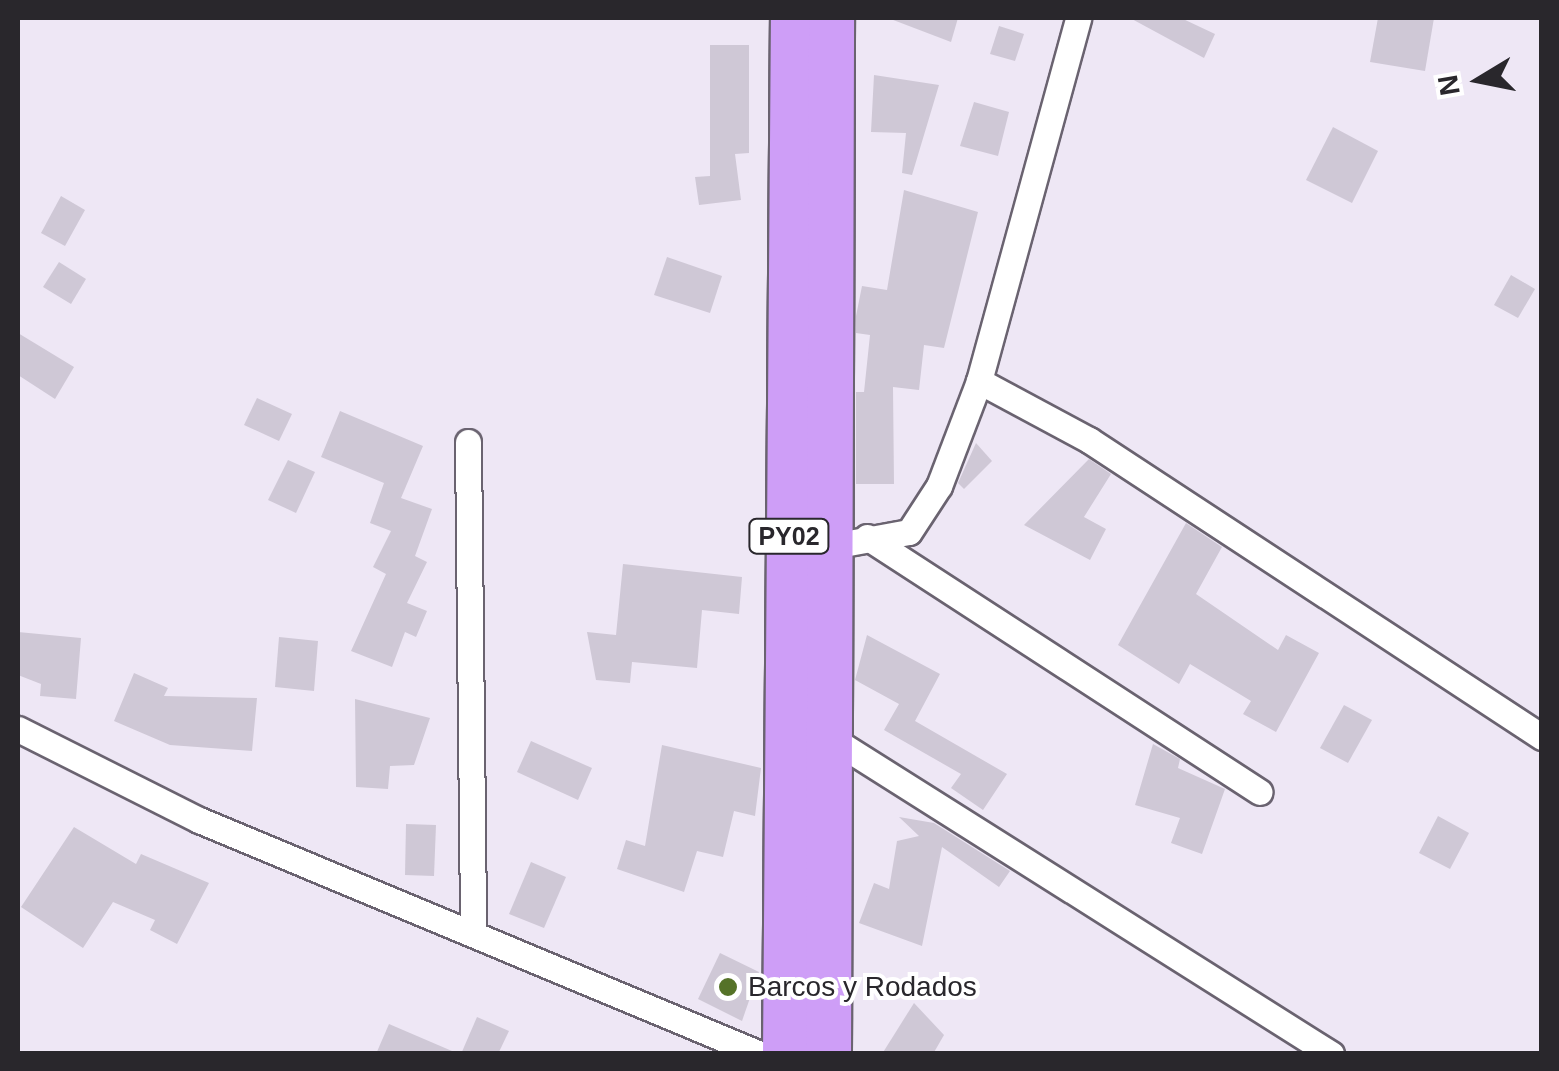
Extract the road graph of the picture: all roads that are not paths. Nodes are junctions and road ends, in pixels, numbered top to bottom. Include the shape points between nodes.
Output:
1 (793, 18) edge
2 (831, 18) edge
3 (1078, 18) edge
4 (979, 381) junction
5 (468, 442) dead end
6 (847, 542) junction
7 (18, 729) edge
8 (830, 737) junction
9 (1542, 737) edge
10 (1260, 792) dead end
11 (473, 934) junction
12 (760, 1054) edge
13 (786, 1054) edge
14 (828, 1054) edge
15 (1331, 1054) edge

1 - 13 highway, PY02
2 - 6 highway, PY02
3 - 4 street
4 - 6 street via 939,486 909,532
4 - 9 street via 1089,440
5 - 11 street
6 - 8 highway, PY02
6 - 10 street
7 - 11 street via 200,820
8 - 14 highway, PY02
8 - 15 street
11 - 12 street

